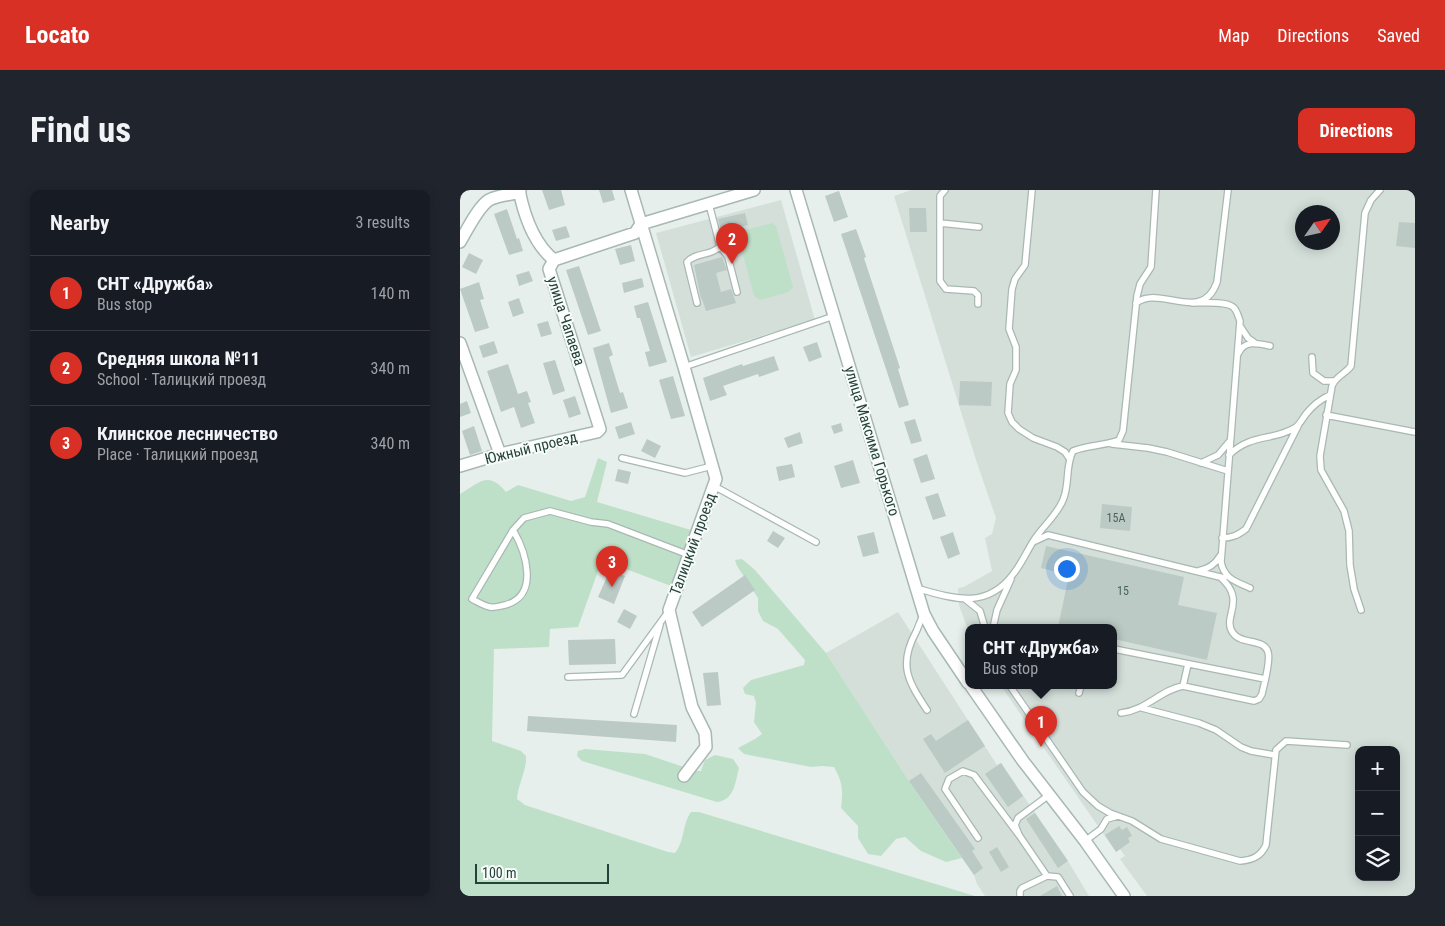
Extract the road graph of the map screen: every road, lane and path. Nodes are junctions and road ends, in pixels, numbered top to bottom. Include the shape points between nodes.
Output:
1 (631, 190) edge
2 (754, 190) edge
3 (796, 190) edge
4 (945, 190) edge
5 (1032, 190) edge
6 (1156, 190) edge
7 (1228, 190) edge
8 (1380, 190) edge
9 (520, 191) edge
10 (709, 204) junction
11 (940, 223) junction
12 (641, 224) junction
13 (979, 227) dead end
14 (460, 242) edge
15 (720, 246) junction
16 (554, 260) junction
17 (737, 292) dead end
18 (1136, 303) junction
19 (1192, 303) junction
20 (697, 304) dead end
21 (978, 304) dead end
22 (834, 316) junction
23 (1240, 325) junction
24 (460, 343) edge
25 (1255, 343) junction
26 (1270, 346) dead end
27 (1237, 356) junction
28 (1312, 357) dead end
29 (684, 367) junction
30 (1334, 381) junction
31 (1330, 395) junction
32 (1326, 415) junction
33 (1298, 426) junction
34 (600, 429) joint
35 (1415, 432) edge
36 (1230, 440) junction
37 (1110, 444) junction
38 (500, 454) junction
39 (1229, 455) junction
40 (622, 458) dead end
41 (1069, 458) junction
42 (1201, 463) junction
43 (460, 466) edge
44 (712, 466) junction
45 (1228, 471) junction
46 (714, 486) junction
47 (513, 530) junction
48 (1222, 538) junction
49 (816, 542) dead end
50 (1032, 543) junction
51 (1221, 554) junction
52 (689, 555) junction
53 (1196, 571) junction
54 (1014, 573) junction
55 (1220, 577) junction
56 (1233, 580) junction
57 (916, 588) junction
58 (1250, 588) dead end
59 (966, 599) junction
60 (669, 610) junction
61 (1361, 610) dead end
62 (924, 614) junction
63 (662, 620) junction
64 (984, 624) edge
65 (994, 624) edge
66 (1117, 650) edge
67 (1188, 664) junction
68 (568, 676) dead end
69 (965, 679) edge
70 (1265, 679) junction
71 (1183, 686) junction
72 (973, 689) edge
73 (1012, 689) edge
74 (1080, 689) edge
75 (1079, 693) dead end
76 (1142, 708) junction
77 (927, 710) dead end
78 (634, 714) dead end
79 (1121, 714) dead end
80 (1347, 745) dead end
81 (1274, 755) junction
82 (684, 776) dead end
83 (1048, 795) junction
84 (1098, 806) junction
85 (1120, 816) junction
86 (1105, 822) junction
87 (1019, 835) junction
88 (978, 838) dead end
89 (1085, 841) junction
90 (1048, 876) junction
91 (1020, 896) edge
92 (1070, 896) edge
93 (1124, 896) edge

1 - 12 street, Талицкий проезд
2 - 10 street
3 - 22 street, улица Максима Горького
4 - 11 lane via 940,196
5 - 41 lane via 1025,265 1012,289 1009,329 1016,343 1016,370 1010,384 1008,413 1019,429 1032,438 1057,447
6 - 18 lane via 1151,267 1140,284
7 - 19 lane via 1217,282 1203,301
8 - 30 lane via 1365,214 1351,366
9 - 14 street via 482,206
9 - 16 street, улица Чапаева via 531,230 546,254
10 - 12 street
10 - 15 lane
11 - 13 lane
11 - 21 lane via 940,281 946,289 974,291 978,295
12 - 16 street via 629,236
12 - 29 street, Талицкий проезд
15 - 17 lane via 728,256
15 - 20 lane via 687,262
16 - 34 street, улица Чапаева via 549,269
18 - 19 lane via 1146,298
18 - 37 lane via 1123,431 1120,440
19 - 23 lane via 1228,304 1238,312
22 - 29 lane
22 - 57 street, улица Максима Горького
23 - 25 lane
23 - 27 lane
24 - 38 street
25 - 26 lane
25 - 27 lane via 1243,346
27 - 36 lane
28 - 30 lane via 1313,373 1324,381
29 - 44 street, Талицкий проезд
30 - 31 lane
31 - 32 lane
31 - 33 lane via 1314,404
32 - 35 lane
32 - 61 lane via 1321,470 1344,511 1354,589
33 - 39 lane via 1248,442
33 - 48 lane via 1246,530
34 - 38 street, Южный проезд
36 - 39 lane
36 - 42 lane via 1218,455
37 - 41 lane via 1081,448 1073,451
37 - 42 lane via 1148,448
38 - 43 street, Южный проезд
39 - 45 lane
40 - 44 lane via 685,473
41 - 50 lane via 1062,502
42 - 45 lane
44 - 46 street, Талицкий проезд via 716,480
45 - 48 lane
46 - 49 lane
46 - 52 street, Талицкий проезд
47 - 47 lane via 472,599 491,608 514,602 525,591 528,574 520,542
47 - 52 lane via 524,518 550,511 608,524
48 - 51 lane
50 - 53 lane via 1048,535
50 - 54 lane
51 - 53 lane via 1212,566
51 - 56 lane via 1224,574
52 - 60 street, Талицкий проезд
53 - 55 lane
54 - 59 lane via 989,595
54 - 65 lane
55 - 56 lane
55 - 70 lane via 1227,583 1234,600 1232,633 1266,648 1269,655
56 - 58 lane
57 - 59 lane
57 - 62 street, улица Максима Горького
59 - 64 lane via 980,611
60 - 63 lane
60 - 82 street, Талицкий проезд via 692,706 705,733 706,747
62 - 69 street, улица Максима Горького
62 - 77 lane via 907,650 906,666 911,686
63 - 68 lane via 622,675
63 - 78 lane
66 - 67 lane
67 - 70 lane
67 - 71 lane
70 - 71 lane via 1262,694 1254,701
71 - 76 lane
72 - 83 street
73 - 84 lane via 1083,792
74 - 75 lane
76 - 79 lane
76 - 81 lane via 1199,723 1252,752
80 - 81 lane via 1286,741
81 - 85 lane via 1266,845 1257,857 1240,861 1161,839
83 - 87 lane via 1016,821 1015,829
83 - 89 street
84 - 85 lane
84 - 86 lane via 1104,813
85 - 86 lane
86 - 89 lane
87 - 88 lane via 974,775 963,770 949,778 945,789
87 - 90 lane
89 - 93 street
90 - 91 lane via 1022,888
90 - 92 lane via 1058,877

